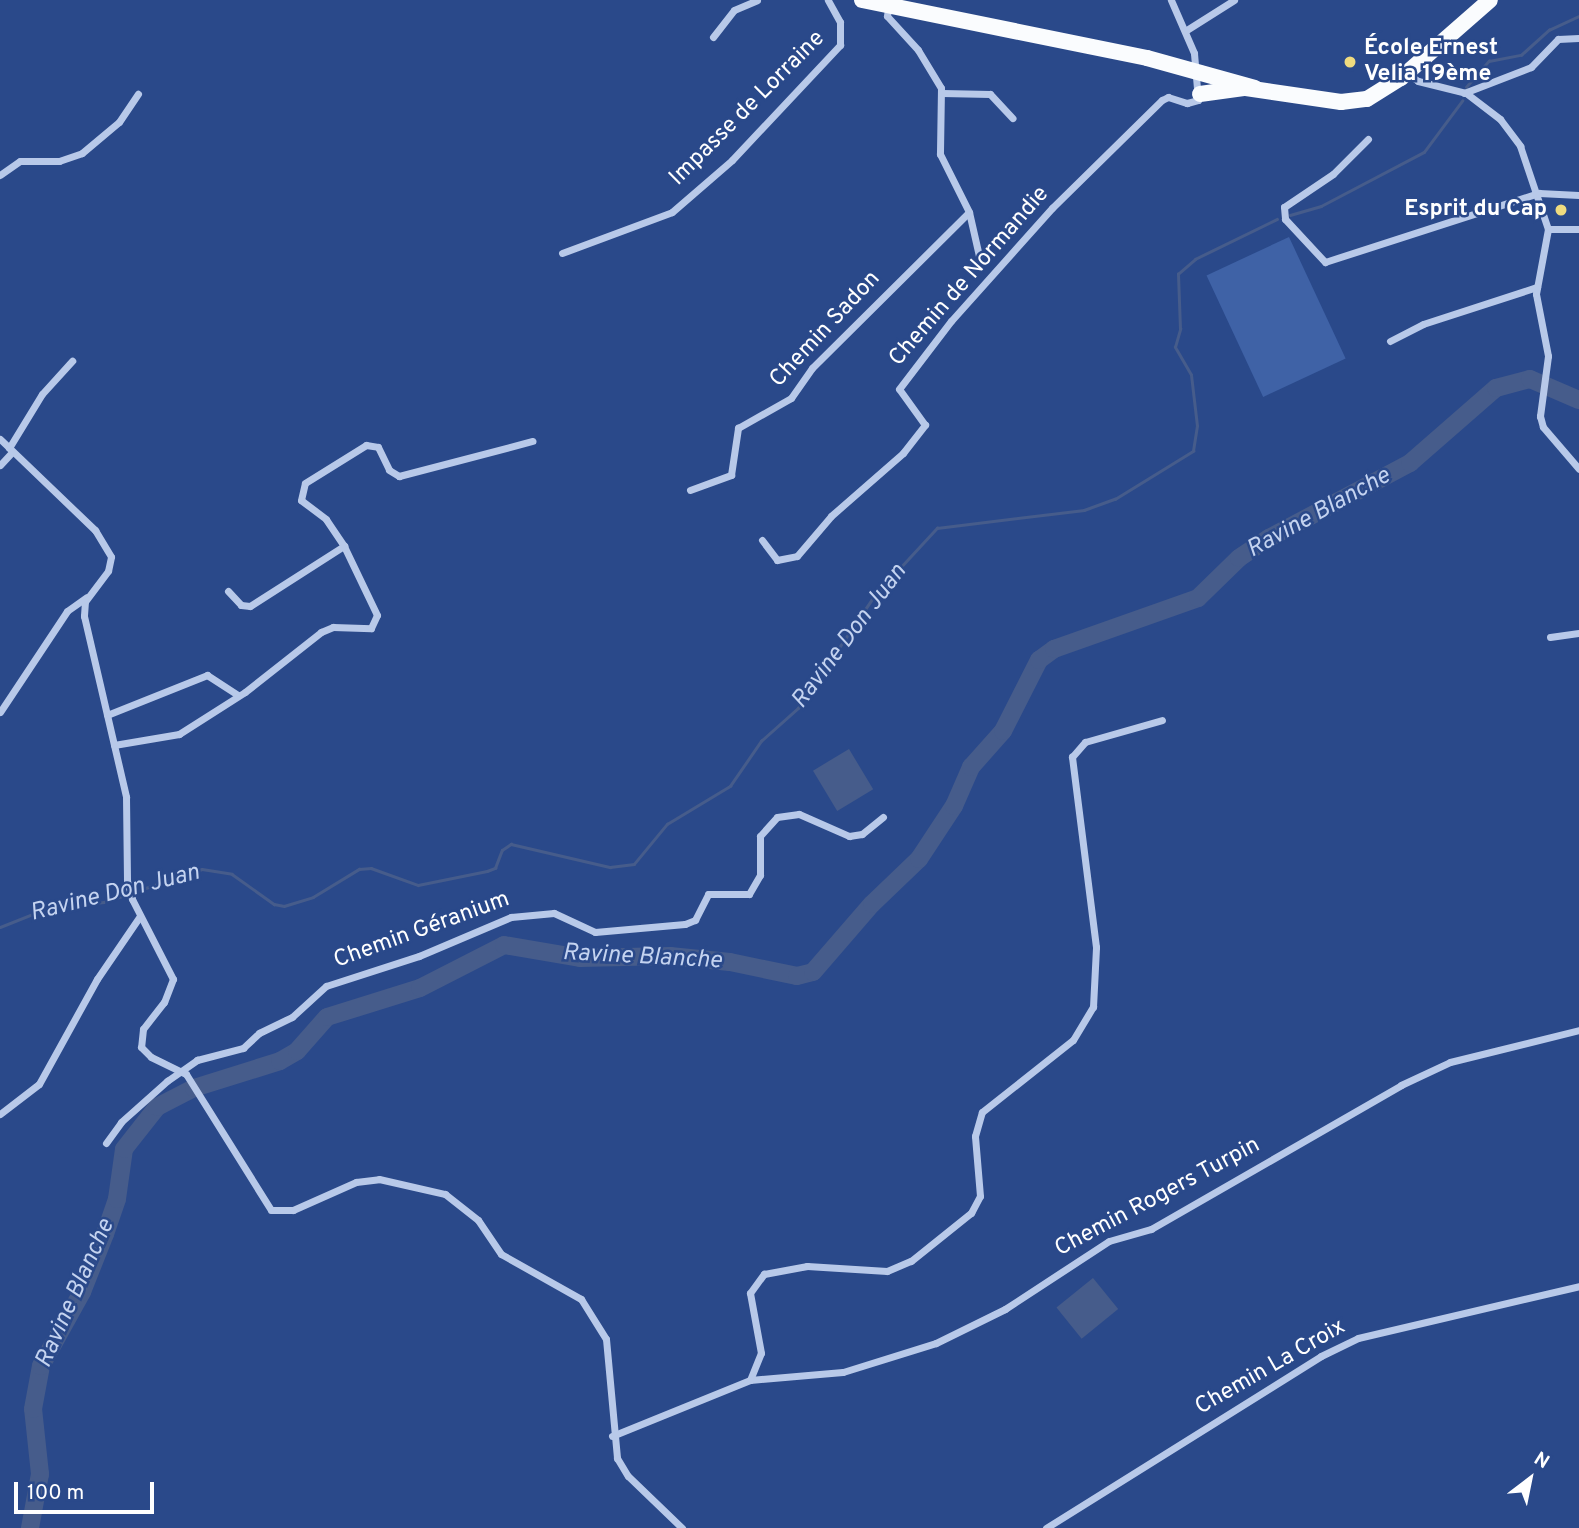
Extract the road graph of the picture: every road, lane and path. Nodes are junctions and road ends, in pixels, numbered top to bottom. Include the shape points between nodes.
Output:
1 (757, 0) edge
2 (828, 0) edge
3 (1171, 0) edge
4 (1234, 0) edge
5 (1490, 0) edge
6 (877, 3) edge
7 (1185, 31) junction
8 (713, 37) dead end
9 (1579, 38) edge
10 (1407, 74) junction
11 (1197, 81) junction
12 (1250, 88) junction
13 (942, 93) junction
14 (1465, 93) junction
15 (138, 94) dead end
16 (1012, 118) dead end
17 (1368, 139) dead end
18 (0, 176) edge
19 (1539, 193) junction
20 (1579, 195) edge
21 (969, 212) junction
22 (1548, 229) junction
23 (1579, 229) edge
24 (562, 253) dead end
25 (979, 256) dead end
26 (1537, 287) junction
27 (1390, 341) dead end
28 (72, 361) dead end
29 (0, 439) edge
30 (532, 441) dead end
31 (11, 450) junction
32 (0, 466) edge
33 (1579, 469) edge
34 (690, 490) dead end
35 (762, 540) dead end
36 (344, 546) junction
37 (228, 591) dead end
38 (87, 597) junction
39 (1579, 633) edge
40 (1550, 637) dead end
41 (238, 695) junction
42 (0, 712) edge
43 (107, 715) junction
44 (1162, 720) dead end
45 (114, 745) junction
46 (883, 817) dead end
47 (140, 916) junction
48 (1579, 1030) edge
49 (183, 1070) junction
50 (0, 1114) edge
51 (106, 1143) dead end
52 (1579, 1286) edge
53 (750, 1380) junction
54 (612, 1436) junction
55 (682, 1528) edge
56 (1046, 1528) edge

1 - 8 street via 734,10
2 - 24 street, Impasse de Lorraine via 840,22 840,45 732,160 672,212
3 - 7 street
4 - 7 street
5 - 10 main road
6 - 11 main road via 1130,57
6 - 13 street via 918,50
7 - 11 street
9 - 14 street via 1558,39 1531,67
10 - 12 main road via 1379,95 1356,101
10 - 14 street via 1418,82
11 - 12 main road
11 - 12 main road
11 - 35 street, Chemin de Normandie via 1195,103 1175,97 1162,100 1052,208 951,321 898,389 925,425 903,453 831,516 797,556 777,560
13 - 16 street via 990,94
13 - 21 street via 940,154
14 - 19 street via 1508,128
15 - 18 street via 120,122 82,153 59,161 20,161
17 - 19 street via 1333,174 1284,207 1284,219 1325,262
19 - 20 street
19 - 22 street
21 - 25 street
21 - 34 street, Chemin Sadon via 812,368 791,398 738,428 731,475
22 - 23 street
22 - 26 street
26 - 27 street via 1423,324
26 - 33 street via 1548,356 1543,427
28 - 31 street via 42,394
29 - 31 street
30 - 36 street via 399,477 389,470 377,447 366,445 305,483 300,492 300,500 326,519
31 - 32 street
31 - 38 street via 95,530 109,552 111,567
36 - 37 street via 250,606
36 - 41 street via 377,615 371,628 333,627 321,632
38 - 42 street via 67,611
38 - 43 street via 84,616
39 - 40 street
41 - 43 street via 207,675
41 - 45 street via 179,734
43 - 45 street
44 - 53 street via 1085,742 1072,757 1096,947 1093,1007 1073,1040 982,1112 976,1127 980,1196 974,1209 963,1222 899,1267 870,1272 807,1266 764,1274 750,1293 761,1353
45 - 47 street via 129,822 127,880
46 - 49 street, Chemin Géranium via 862,834 849,836 799,814 777,817 760,836 760,875 749,894 708,894 695,920 595,932 554,913 511,917 419,956 326,986 292,1017 259,1033 243,1048 197,1060
47 - 49 street via 173,979 164,1002 143,1028 140,1042 151,1057
47 - 50 street via 97,979 39,1084
48 - 53 street, Chemin Rogers Turpin via 1450,1062 1401,1085 1151,1229 1109,1241 1005,1309 936,1343 843,1372
49 - 51 street, Chemin Géranium via 128,1115
49 - 54 street via 271,1210 293,1210 356,1182 379,1179 432,1191 470,1212 501,1254 581,1299 606,1339
52 - 56 street, Chemin La Croix via 1358,1338 1321,1356
53 - 54 street, Chemin Rogers Turpin
54 - 55 street via 628,1476

